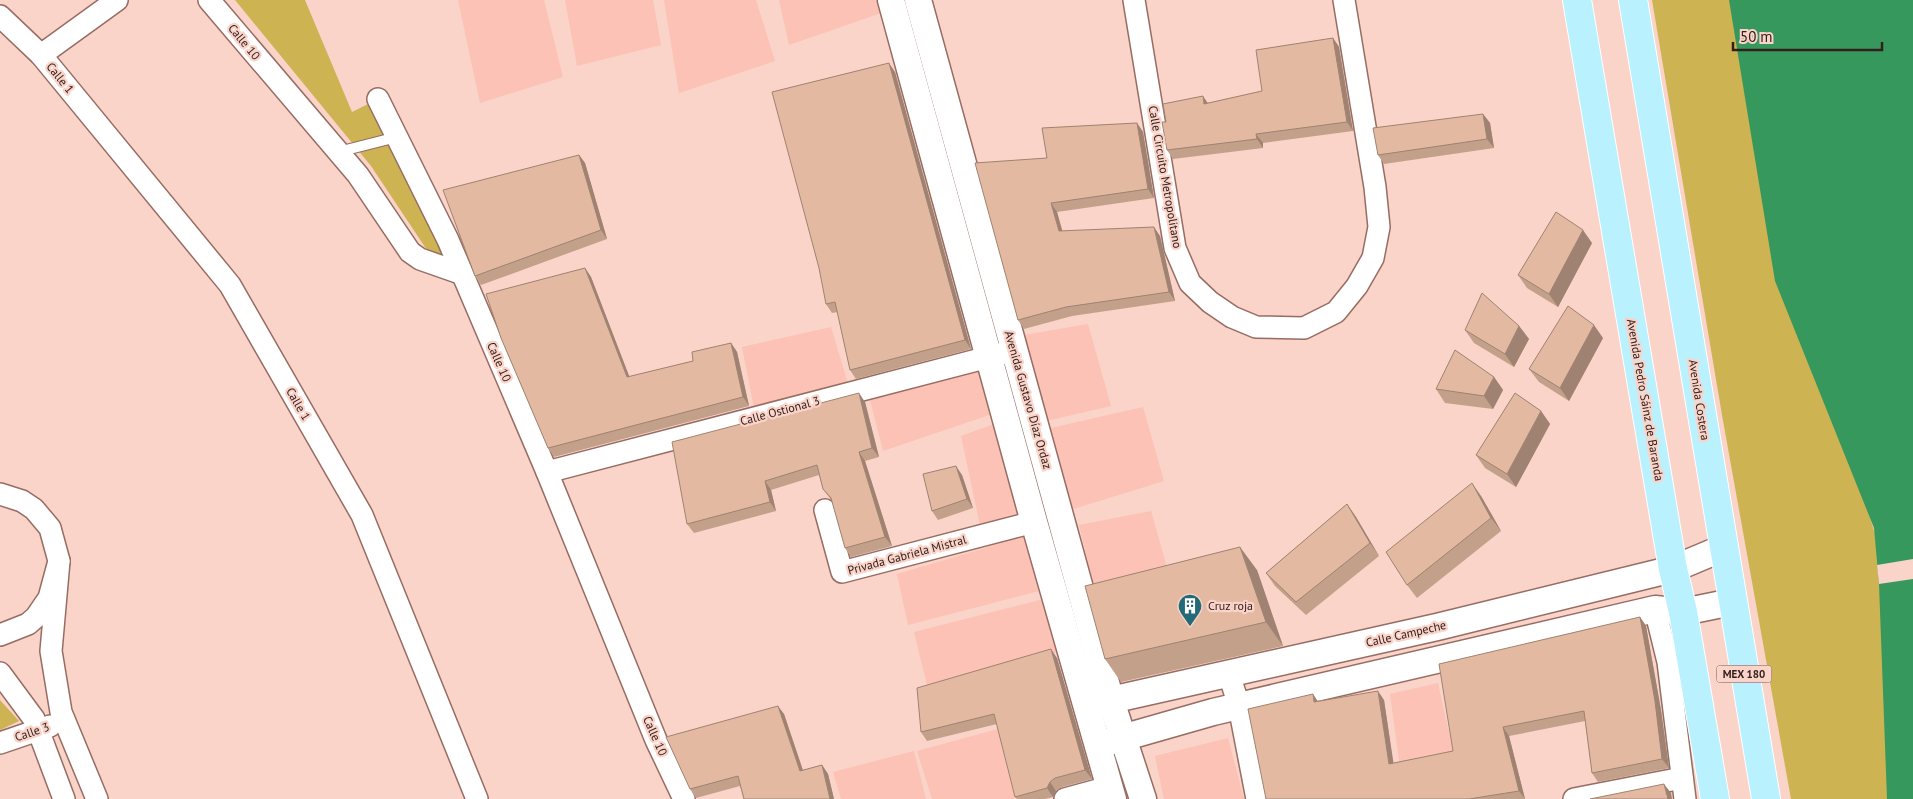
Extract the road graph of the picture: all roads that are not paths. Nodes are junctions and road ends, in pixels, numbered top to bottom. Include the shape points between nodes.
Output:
1 (117, 0) edge
2 (209, 0) edge
3 (891, 0) edge
4 (918, 0) edge
5 (1134, 0) edge
6 (1344, 0) edge
7 (1577, 0) edge
8 (1633, 0) edge
9 (0, 16) edge
10 (41, 55) junction
11 (378, 99) dead end
12 (397, 137) junction
13 (337, 152) junction
14 (460, 273) junction
15 (1001, 354) junction
16 (547, 472) junction
17 (0, 494) edge
18 (825, 510) dead end
19 (1034, 522) junction
20 (1723, 548) junction
21 (60, 561) junction
22 (1673, 568) junction
23 (1732, 602) junction
24 (1655, 609) junction
25 (1683, 612) junction
26 (1437, 627) junction
27 (0, 635) edge
28 (1449, 657) junction
29 (0, 673) edge
30 (1229, 674) junction
31 (1112, 701) junction
32 (1086, 705) junction
33 (1239, 706) junction
34 (65, 720) junction
35 (38, 730) junction
36 (1124, 738) junction
37 (0, 743) edge
38 (1097, 744) junction
39 (1682, 778) junction
40 (1111, 793) edge
41 (64, 799) edge
42 (97, 799) edge
43 (477, 799) edge
44 (684, 799) edge
45 (1064, 799) edge
46 (1143, 799) edge
47 (1257, 799) edge
48 (1574, 799) edge
49 (1685, 799) edge
50 (1715, 799) edge
51 (1766, 799) edge

1 - 10 street, Calle 1
2 - 13 street, Calle 10
3 - 15 street, Avenida Gustavo Díaz Ordaz
4 - 15 street, Avenida Gustavo Díaz Ordaz
5 - 6 street, Calle Circuito Metropolitano via 1175,248 1190,283 1232,317 1256,327 1304,328 1336,312 1357,286 1373,258 1379,227 1376,187
7 - 22 main road, Avenida Pedro Sáinz de Baranda
8 - 20 main road, Avenida Costera
9 - 10 street, Calle 1
10 - 43 street, Calle 1 via 230,285 362,515
11 - 12 street
12 - 13 lane
12 - 14 street via 448,240
13 - 14 street, Calle 10 via 358,175 410,252 420,259
14 - 16 street, Calle 10
15 - 16 street, Calle Ostional 3
15 - 19 street, Avenida Gustavo Díaz Ordaz
15 - 31 street, Avenida Gustavo Díaz Ordaz
16 - 44 street, Calle 10 via 656,740
17 - 21 street via 34,509 50,528
18 - 19 street, Privada Gabriela Mistral via 842,572
19 - 32 street, Avenida Gustavo Díaz Ordaz
20 - 22 street, Calle Campeche
20 - 23 main road, Avenida Costera / MEX 180
21 - 27 street via 49,598 36,617 28,624
21 - 34 street via 51,651
22 - 25 main road, Avenida Pedro Sáinz de Baranda
22 - 26 street, Calle Campeche
23 - 25 street
23 - 51 main road, Avenida Costera / MEX 180
24 - 25 street
24 - 28 street
24 - 39 street via 1668,662
25 - 50 main road, Avenida Pedro Sáinz de Baranda
26 - 28 street
26 - 30 street, Calle Campeche
28 - 33 street
29 - 35 street via 34,718
30 - 31 street, Calle Campeche
30 - 33 street
31 - 32 street, Calle Campeche
31 - 36 street, Avenida Gustavo Díaz Ordaz
32 - 38 street, Avenida Gustavo Díaz Ordaz
33 - 36 street
33 - 47 street
34 - 35 street, Calle 3
34 - 42 street
35 - 37 street, Calle 3
35 - 41 street
36 - 38 street
36 - 46 street, Avenida Gustavo Díaz Ordaz
38 - 40 street, Avenida Gustavo Díaz Ordaz
39 - 48 street
39 - 49 street
40 - 45 street

